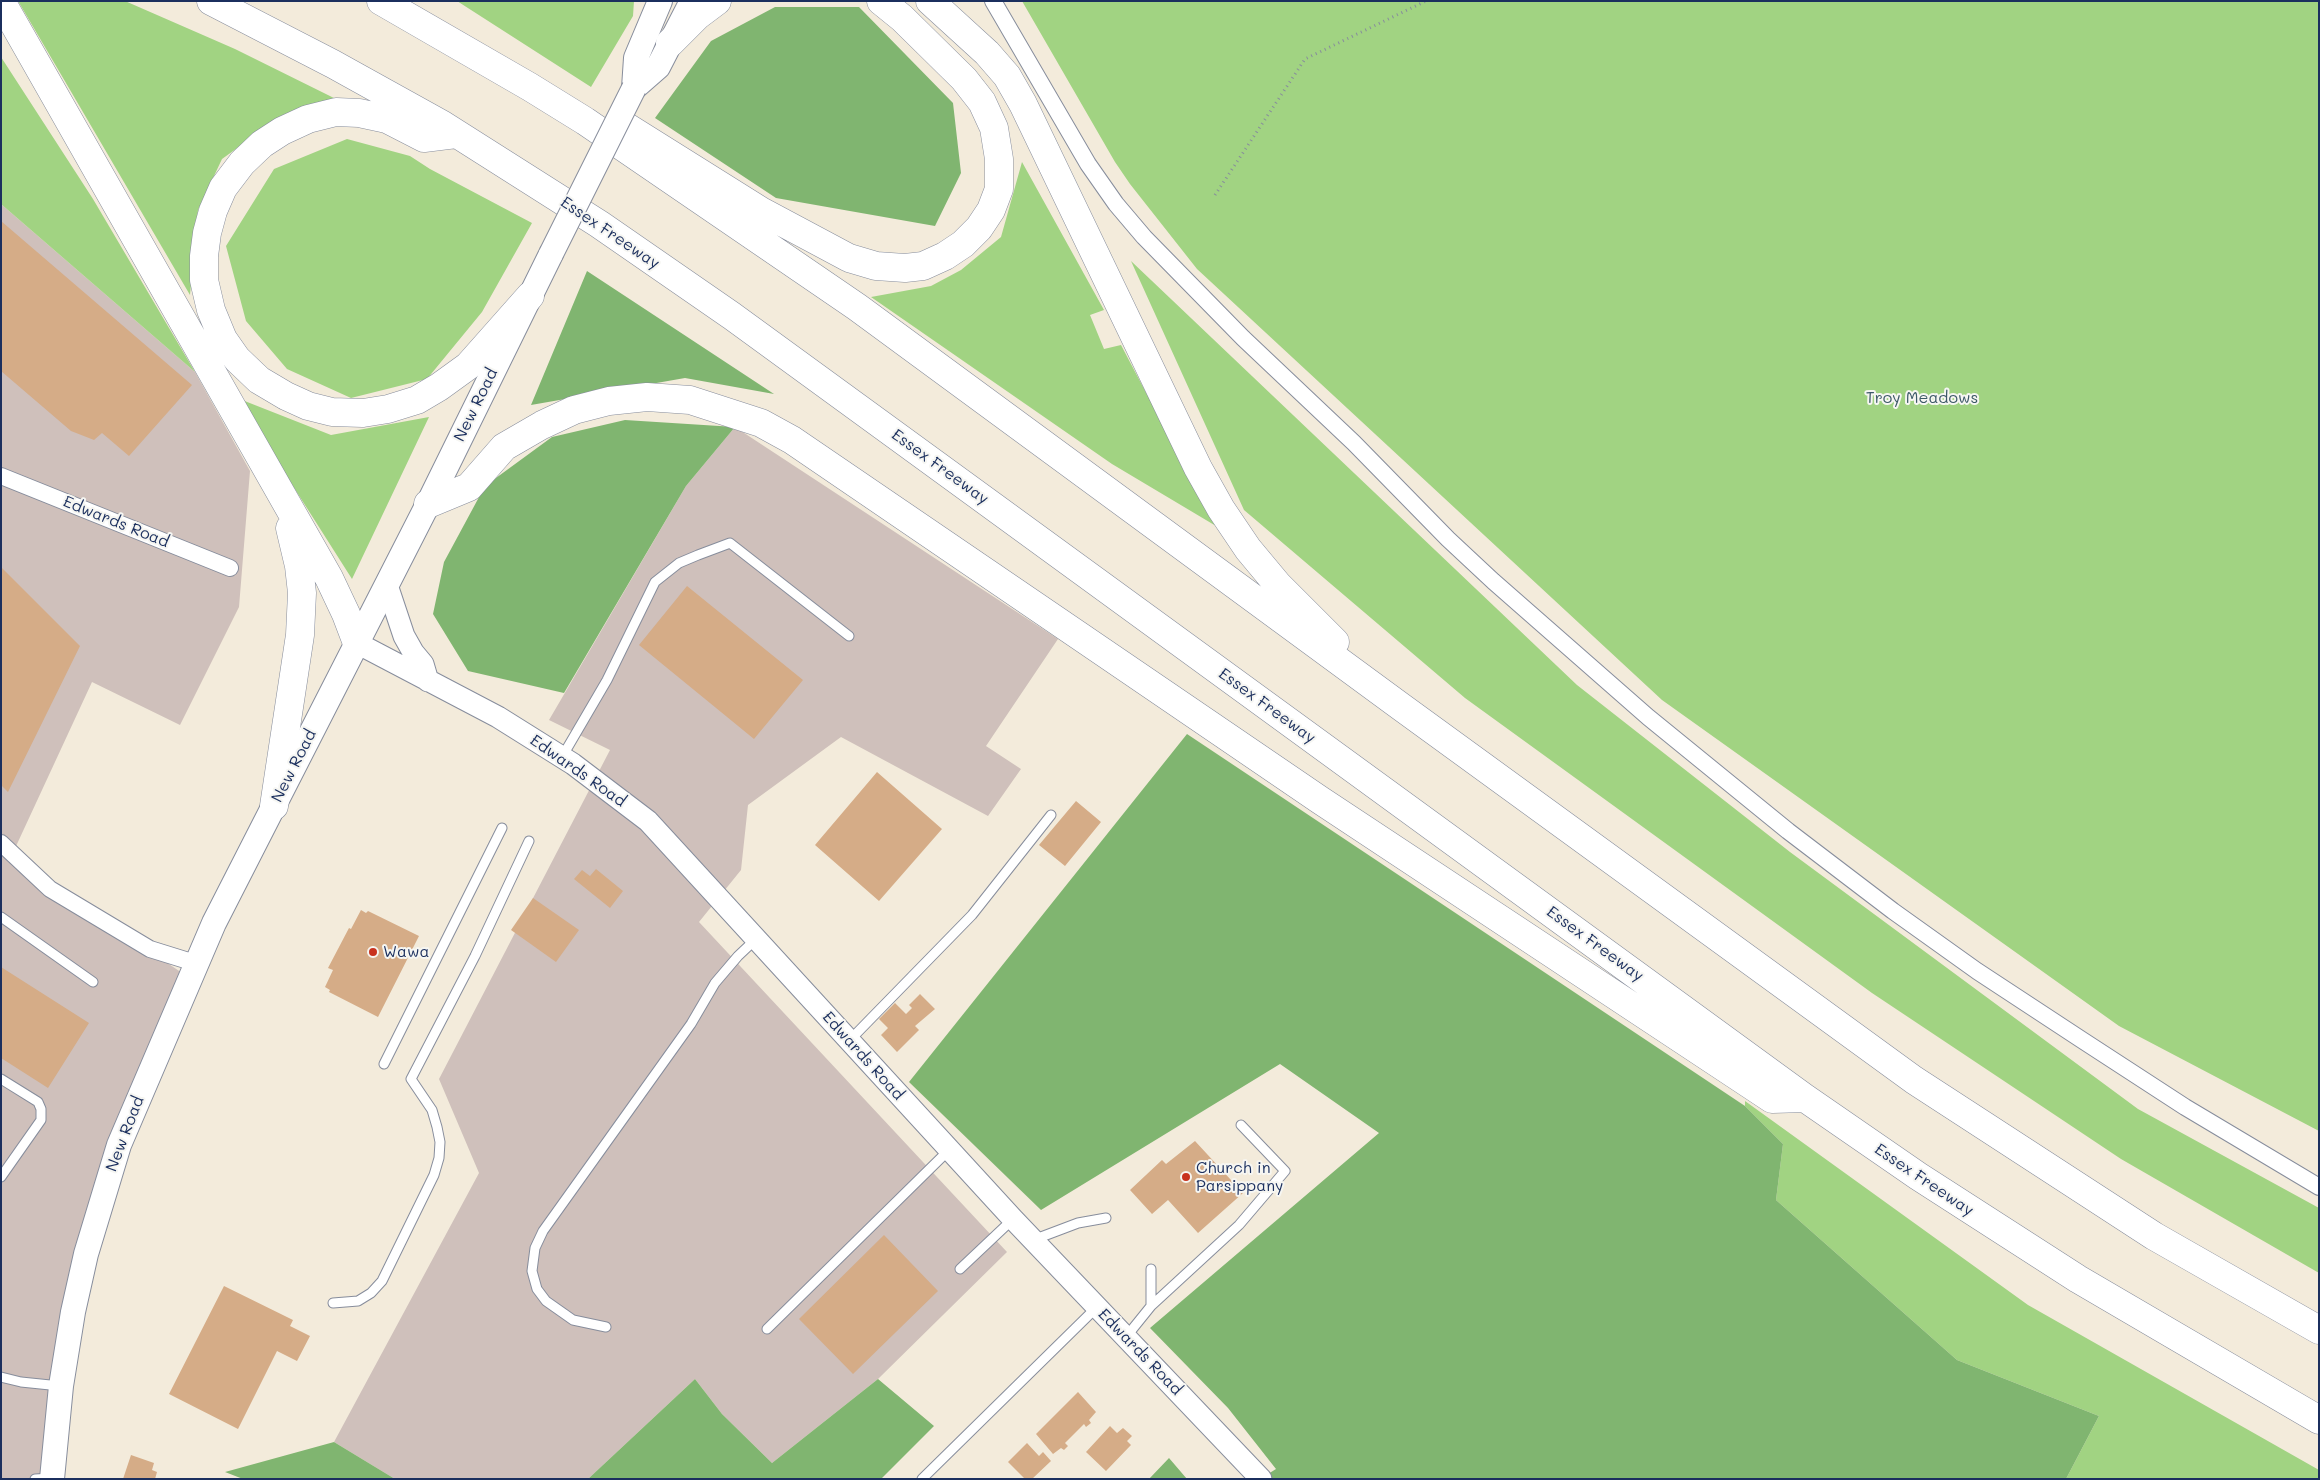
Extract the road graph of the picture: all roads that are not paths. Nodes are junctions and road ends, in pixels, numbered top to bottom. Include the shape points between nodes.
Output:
1 (2, 1) edge
2 (211, 1) edge
3 (381, 1) edge
4 (649, 1) edge
5 (660, 1) edge
6 (692, 1) edge
7 (717, 1) edge
8 (881, 1) edge
9 (930, 1) edge
10 (993, 1) edge
11 (894, 10) edge
12 (659, 37) junction
13 (530, 87) junction
14 (456, 134) junction
15 (530, 296) junction
16 (268, 471) junction
17 (1, 476) edge
18 (428, 504) junction
19 (230, 568) dead end
20 (387, 585) junction
21 (849, 636) dead end
22 (357, 643) junction
23 (428, 681) junction
24 (1400, 706) junction
25 (562, 757) junction
26 (274, 806) junction
27 (1051, 815) dead end
28 (502, 828) dead end
29 (529, 841) dead end
30 (1, 843) edge
31 (1, 917) edge
32 (756, 938) junction
33 (195, 963) junction
34 (93, 982) dead end
35 (849, 1041) junction
36 (384, 1064) dead end
37 (1, 1079) edge
38 (1805, 1098) junction
39 (1241, 1125) dead end
40 (949, 1150) junction
41 (1, 1177) edge
42 (2319, 1187) edge
43 (1106, 1218) dead end
44 (1013, 1219) junction
45 (1033, 1240) junction
46 (960, 1269) dead end
47 (1151, 1269) dead end
48 (333, 1304) dead end
49 (1150, 1306) junction
50 (1097, 1307) junction
51 (606, 1327) dead end
52 (767, 1329) dead end
53 (2319, 1330) edge
54 (1125, 1337) junction
55 (1, 1378) edge
56 (61, 1386) junction
57 (2319, 1420) edge
58 (47, 1478) edge
59 (922, 1479) edge
60 (1261, 1479) edge

1 - 16 highway
2 - 14 highway, Essex Freeway via 333,64
3 - 13 highway
4 - 12 main road
5 - 12 main road, New Road
6 - 12 main road, New Road
7 - 12 highway
8 - 11 highway
9 - 24 highway via 987,53 1007,76 1221,509 1278,585
10 - 42 street via 1088,164 1144,238 1242,338 1493,580 1648,717 1893,911 1977,972 2185,1107
11 - 13 highway via 964,79 982,102 994,128 999,159 999,189 979,228 964,244 923,266 888,268 849,258 761,211 556,83
12 - 15 main road, New Road, bridge via 658,67 634,88
13 - 24 highway via 633,153 857,307
14 - 15 highway via 424,138 387,119 336,112 308,119 262,144 223,188 206,233 204,280 211,310 223,338 237,359 259,380 286,396 332,412 363,413 417,400 439,387 468,366
14 - 38 highway, Essex Freeway via 567,203 732,316
15 - 18 main road, New Road
16 - 22 highway via 329,578
16 - 26 highway via 294,543 302,593 295,678
17 - 19 street, Edwards Road
18 - 20 main road, New Road
18 - 38 highway via 469,487 504,447 542,425 574,410 609,401 647,397 690,400 760,423 792,440 1320,800 1772,1099
20 - 22 main road, New Road
20 - 23 street via 404,636 423,664
21 - 25 lane via 730,543 679,563 655,582 607,680
22 - 23 street, Edwards Road
22 - 26 main road, New Road
23 - 25 street, Edwards Road via 498,717
24 - 53 highway via 1914,1080 2154,1236
25 - 32 street, Edwards Road via 648,820
26 - 33 main road, New Road
27 - 35 lane via 972,915
28 - 36 lane
29 - 48 lane via 411,1079 432,1110 437,1127 439,1158 434,1175 382,1281 358,1301
30 - 33 street via 50,889 150,949
31 - 34 lane
32 - 35 street, Edwards Road
32 - 51 lane via 715,983 691,1024 543,1231 535,1248 532,1271 537,1289 546,1301 573,1320
33 - 56 main road, New Road via 118,1145 100,1202 73,1312
35 - 40 street, Edwards Road
37 - 41 lane via 38,1102 42,1109 41,1120
38 - 57 highway, Essex Freeway via 1918,1176 2078,1279
39 - 49 lane via 1285,1171 1239,1225
40 - 44 street, Edwards Road
40 - 52 lane
43 - 45 lane via 1078,1223
44 - 45 street, Edwards Road
44 - 46 lane
45 - 50 street, Edwards Road
47 - 49 lane
49 - 54 lane
50 - 54 street, Edwards Road
50 - 59 lane
54 - 60 street, Edwards Road
55 - 56 lane
56 - 58 main road, New Road

